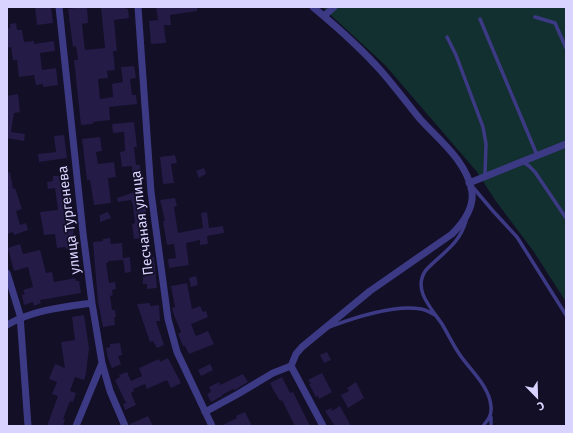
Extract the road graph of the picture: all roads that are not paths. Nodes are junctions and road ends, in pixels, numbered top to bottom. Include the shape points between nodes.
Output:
1 (59, 7) edge
2 (138, 7) edge
3 (313, 7) edge
4 (334, 7) edge
5 (324, 16) junction
6 (535, 17) dead end
7 (480, 19) dead end
8 (447, 37) dead end
9 (566, 48) edge
10 (566, 144) edge
11 (537, 155) junction
12 (522, 162) junction
13 (485, 177) junction
14 (469, 183) junction
15 (468, 214) junction
16 (566, 218) edge
17 (7, 273) edge
18 (92, 303) junction
19 (566, 314) edge
20 (436, 316) junction
21 (21, 318) junction
22 (7, 325) edge
23 (324, 330) junction
24 (102, 363) junction
25 (291, 366) junction
26 (205, 412) junction
27 (491, 414) junction
28 (28, 426) edge
29 (76, 426) edge
30 (125, 426) edge
31 (212, 426) edge
32 (323, 426) edge
33 (483, 426) edge
34 (491, 426) edge

1 - 18 street, улица Тургенева
2 - 26 street, Песчаная улица via 151,192 168,319 176,352
3 - 5 street
4 - 5 street
5 - 14 street via 381,71 411,109 451,152
6 - 9 lane via 555,23
7 - 11 lane
8 - 13 lane via 483,127 486,144
10 - 11 street
11 - 12 street
12 - 13 street
12 - 16 lane via 534,172
13 - 14 street
14 - 15 street via 472,204
14 - 19 lane via 517,237
15 - 20 lane via 460,237 421,278 423,294
15 - 23 street via 452,234 370,291
17 - 21 street
18 - 21 street via 42,311
18 - 24 street, улица Тургенева
20 - 23 lane via 421,309 402,308 371,314
20 - 27 lane via 481,383 490,401
21 - 22 street
21 - 28 street
23 - 25 street via 302,347
24 - 29 street
24 - 30 street, улица Тургенева via 110,391
25 - 26 street via 273,373
25 - 32 street
26 - 31 street, Песчаная улица
27 - 33 lane
27 - 34 lane

